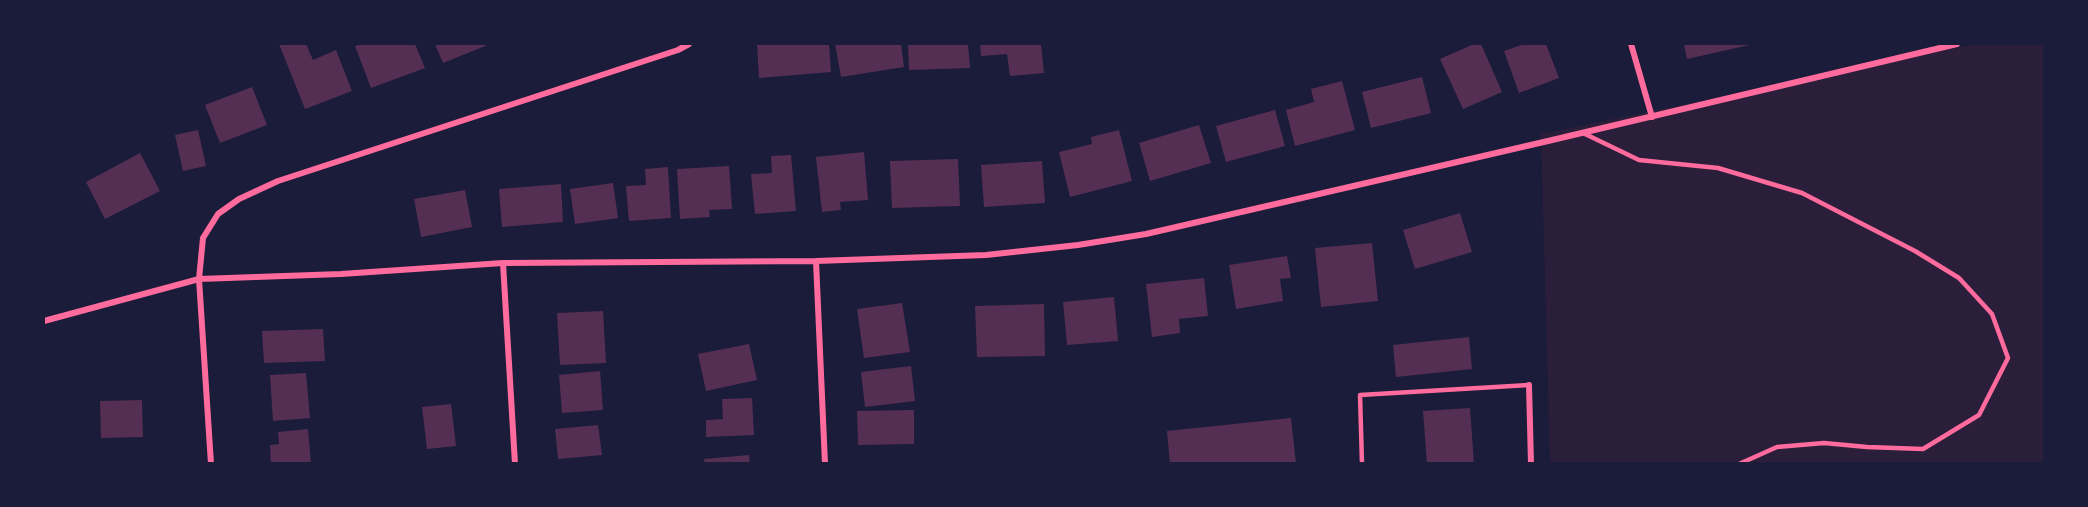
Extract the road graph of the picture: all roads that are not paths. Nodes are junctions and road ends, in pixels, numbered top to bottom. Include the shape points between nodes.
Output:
1 (689, 44) edge
2 (1632, 44) edge
3 (1957, 44) edge
4 (1652, 117) junction
5 (1583, 133) junction
6 (816, 261) junction
7 (503, 263) junction
8 (199, 279) junction
9 (44, 321) edge
10 (1529, 385) joint
11 (211, 464) edge
12 (514, 464) edge
13 (825, 464) edge
14 (1362, 464) edge
15 (1531, 464) edge
16 (1738, 464) edge

1 - 8 street via 278,181 239,199 218,214 203,238
2 - 4 street
3 - 4 street
4 - 5 street
5 - 6 street via 1146,234 986,255
5 - 16 lane via 1639,160 1718,168 1802,193 1959,278 1992,314 2008,358 1989,396 1979,415 1923,449 1824,443 1777,447
6 - 7 street
6 - 13 street
7 - 8 street
7 - 12 street
8 - 9 street
8 - 11 street
10 - 14 lane via 1360,395
10 - 15 street

